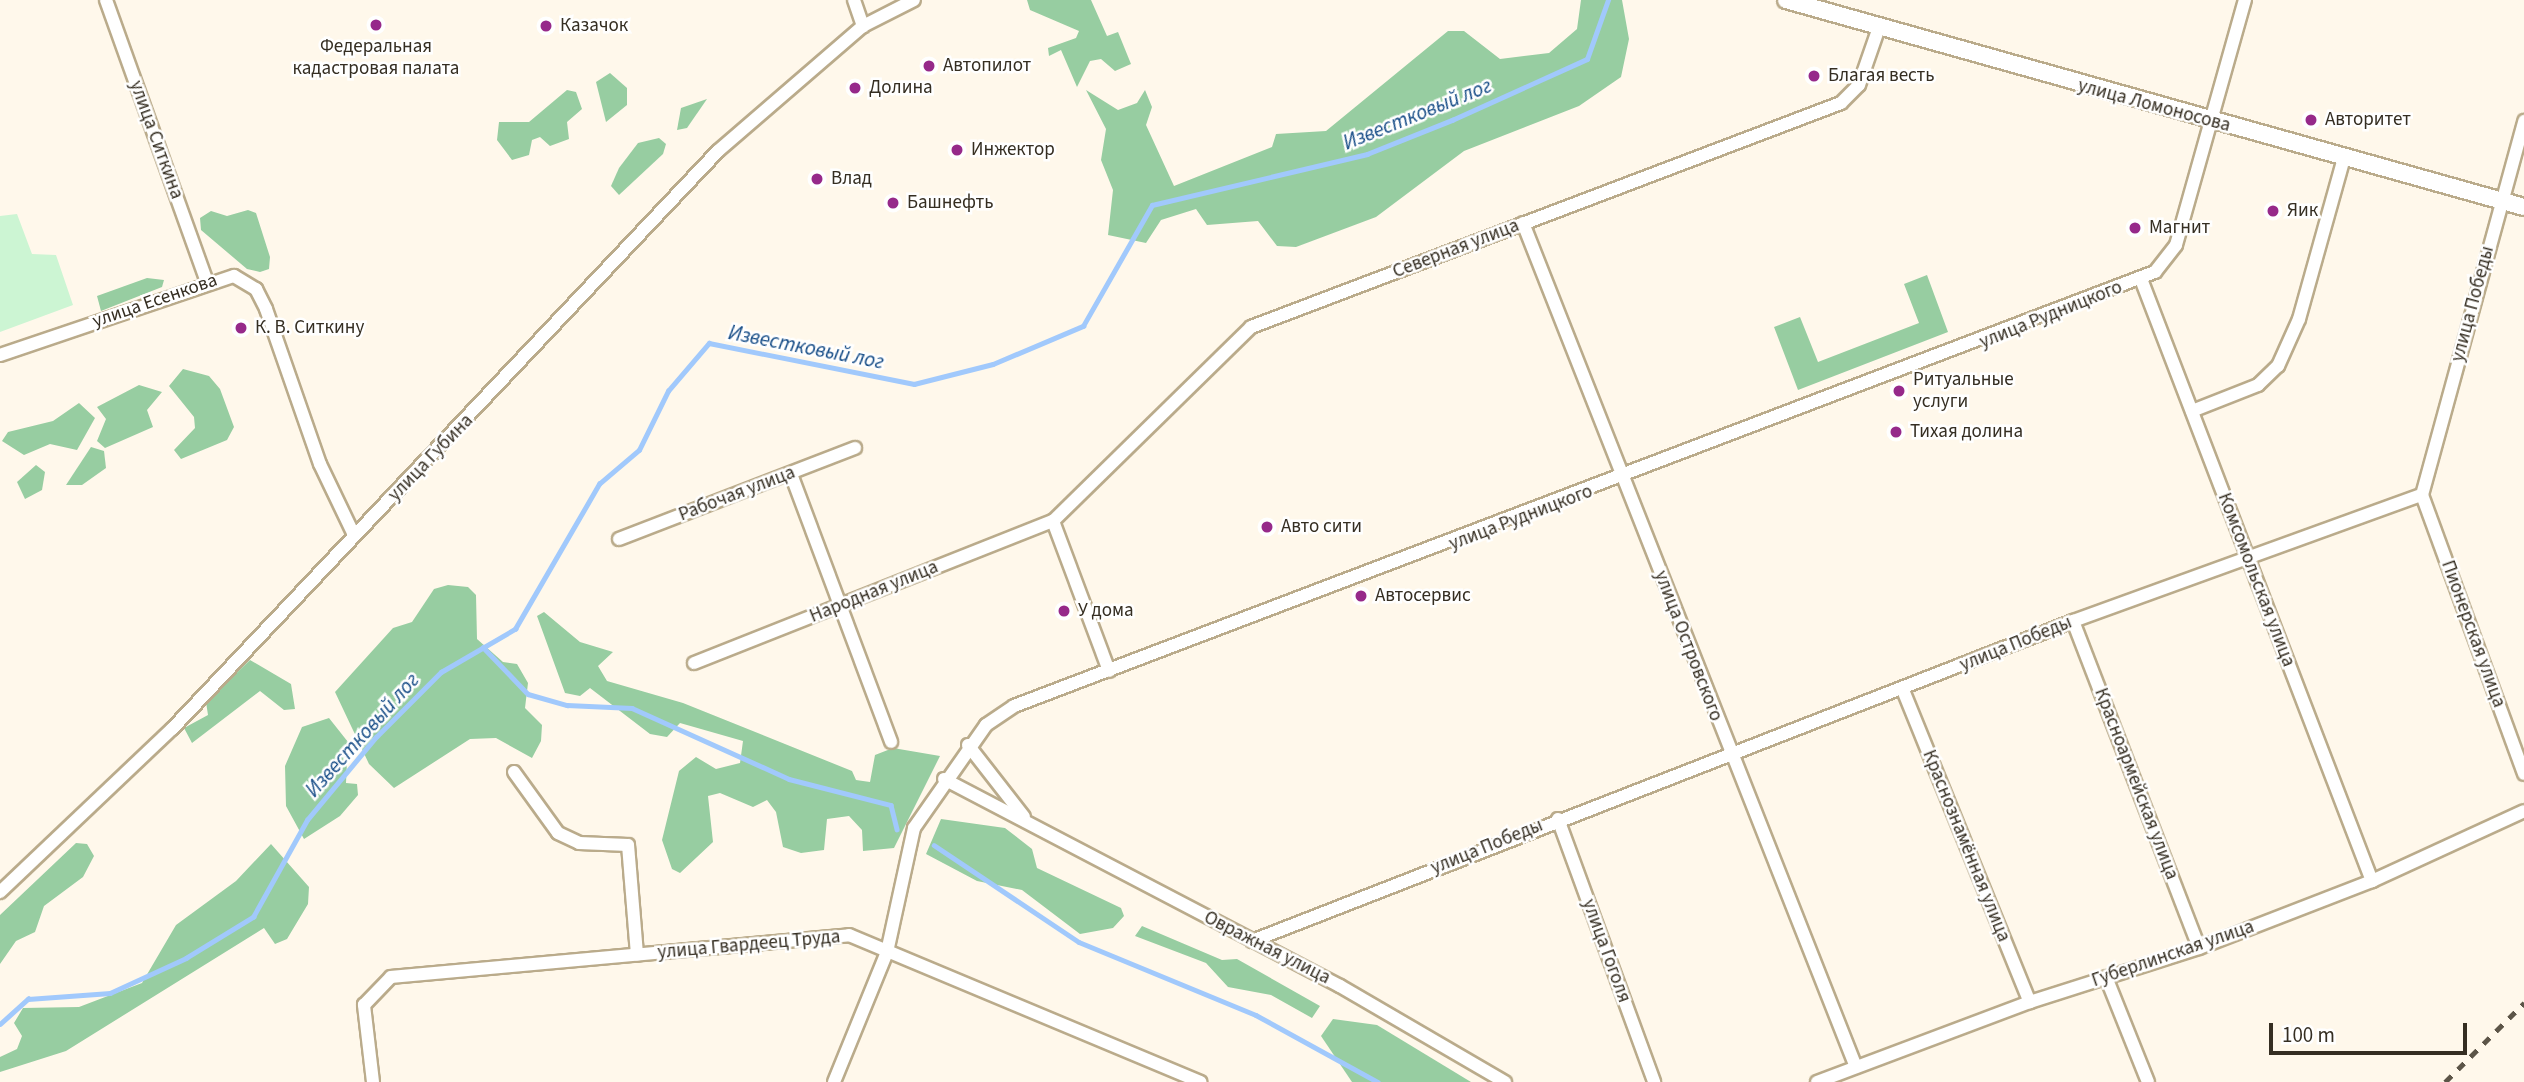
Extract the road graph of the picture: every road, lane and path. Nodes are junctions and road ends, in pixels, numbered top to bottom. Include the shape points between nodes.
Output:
1 (106, 0) edge
2 (854, 0) edge
3 (914, 0) edge
4 (1786, 0) edge
5 (2245, 0) edge
6 (1820, 6) edge
7 (863, 26) junction
8 (1878, 30) junction
9 (2524, 121) edge
10 (2211, 122) junction
11 (2344, 158) junction
12 (2501, 201) junction
13 (2524, 207) edge
14 (1523, 223) junction
15 (2141, 279) junction
16 (206, 280) junction
17 (0, 355) edge
18 (2192, 411) junction
19 (855, 448) dead end
20 (791, 474) junction
21 (1625, 478) junction
22 (2422, 495) junction
23 (1053, 521) junction
24 (354, 535) junction
25 (619, 538) dead end
26 (2248, 558) junction
27 (839, 606) junction
28 (2073, 621) junction
29 (694, 663) dead end
30 (1109, 671) junction
31 (1903, 690) junction
32 (891, 742) dead end
33 (968, 745) junction
34 (1728, 754) junction
35 (514, 772) dead end
36 (2524, 774) edge
37 (944, 779) junction
38 (2524, 811) edge
39 (1558, 819) junction
40 (1026, 820) junction
41 (2372, 881) junction
42 (0, 892) edge
43 (1252, 940) junction
44 (2199, 948) junction
45 (887, 951) junction
46 (638, 955) junction
47 (2106, 977) junction
48 (2030, 1002) junction
49 (1856, 1067) junction
50 (373, 1082) edge
51 (834, 1082) edge
52 (1200, 1082) edge
53 (1506, 1082) edge
54 (1654, 1082) edge
55 (1817, 1082) edge
56 (2148, 1082) edge

1 - 16 street, улица Ситкина
2 - 7 street
3 - 7 street
4 - 6 main road, улица Ломоносова
5 - 10 street, улица Рудницкого
6 - 8 main road, улица Ломоносова
7 - 24 street, улица Губина via 718,151
8 - 10 main road, улица Ломоносова
8 - 14 street, Северная улица via 1859,85 1841,103
9 - 12 street, улица Победы
10 - 11 main road, улица Ломоносова
10 - 15 street, улица Рудницкого via 2176,246
11 - 12 main road, улица Ломоносова
11 - 18 street via 2299,319 2278,366 2258,384
12 - 13 main road, улица Ломоносова
12 - 22 street, улица Победы
14 - 21 street, улица Островского
14 - 23 street, Северная улица via 1251,327
15 - 18 street, Комсомольская улица
15 - 21 street, улица Рудницкого
16 - 17 street, улица Есенкова
16 - 24 street, улица Есенкова via 234,276 256,289
18 - 26 street, Комсомольская улица
19 - 20 street, Рабочая улица
20 - 25 street, Рабочая улица
20 - 27 street
21 - 30 street, улица Рудницкого
21 - 34 street, улица Островского
22 - 26 street, улица Победы
22 - 36 street, Пионерская улица
23 - 27 street, Народная улица
23 - 30 street
24 - 42 street, улица Губина via 172,729
26 - 28 street, улица Победы
26 - 41 street, Комсомольская улица
27 - 29 street, Народная улица
27 - 32 street
28 - 31 street, улица Победы
28 - 44 street, Красноармейская улица
30 - 33 street, улица Рудницкого via 1014,706
31 - 34 street, улица Победы
31 - 48 street, Краснознамённая улица
33 - 37 street, улица Рудницкого
33 - 40 street, Овражная улица
34 - 39 street, улица Победы
34 - 49 street, улица Островского
35 - 46 street via 558,833 579,843 628,845
37 - 40 street, Овражная улица
37 - 45 street, улица Рудницкого via 914,828
38 - 41 street, Губерлинская улица
39 - 43 street, улица Победы
39 - 54 street, улица Гоголя
40 - 43 street, Овражная улица
41 - 44 street, Губерлинская улица
43 - 53 street, Овражная улица
44 - 47 street, Губерлинская улица
45 - 46 street, улица Гвардеец Труда via 849,935
45 - 51 street, улица Рудницкого
45 - 52 street, улица Гвардеец Труда
46 - 50 street, улица Гвардеец Труда via 391,976 364,1005
47 - 48 street, Губерлинская улица
47 - 56 street
48 - 49 street, Губерлинская улица
49 - 55 street, Губерлинская улица

